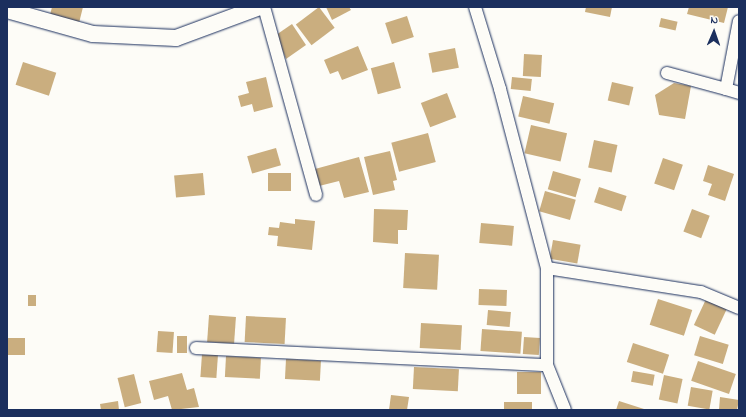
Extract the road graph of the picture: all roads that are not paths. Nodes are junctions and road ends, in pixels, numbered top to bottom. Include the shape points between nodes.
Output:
1 (260, 7) edge
2 (264, 7) edge
3 (475, 7) edge
4 (7, 10) edge
5 (739, 21) edge
6 (667, 73) dead end
7 (726, 89) junction
8 (739, 93) edge
9 (316, 195) dead end
10 (547, 268) junction
11 (739, 308) edge
12 (196, 348) dead end
13 (547, 365) junction
14 (565, 410) edge

1 - 4 street via 176,38 93,34
2 - 9 street
3 - 10 street via 500,89
5 - 7 street
6 - 7 street
7 - 8 street
10 - 11 street via 701,292
10 - 13 street
12 - 13 street
13 - 14 street

